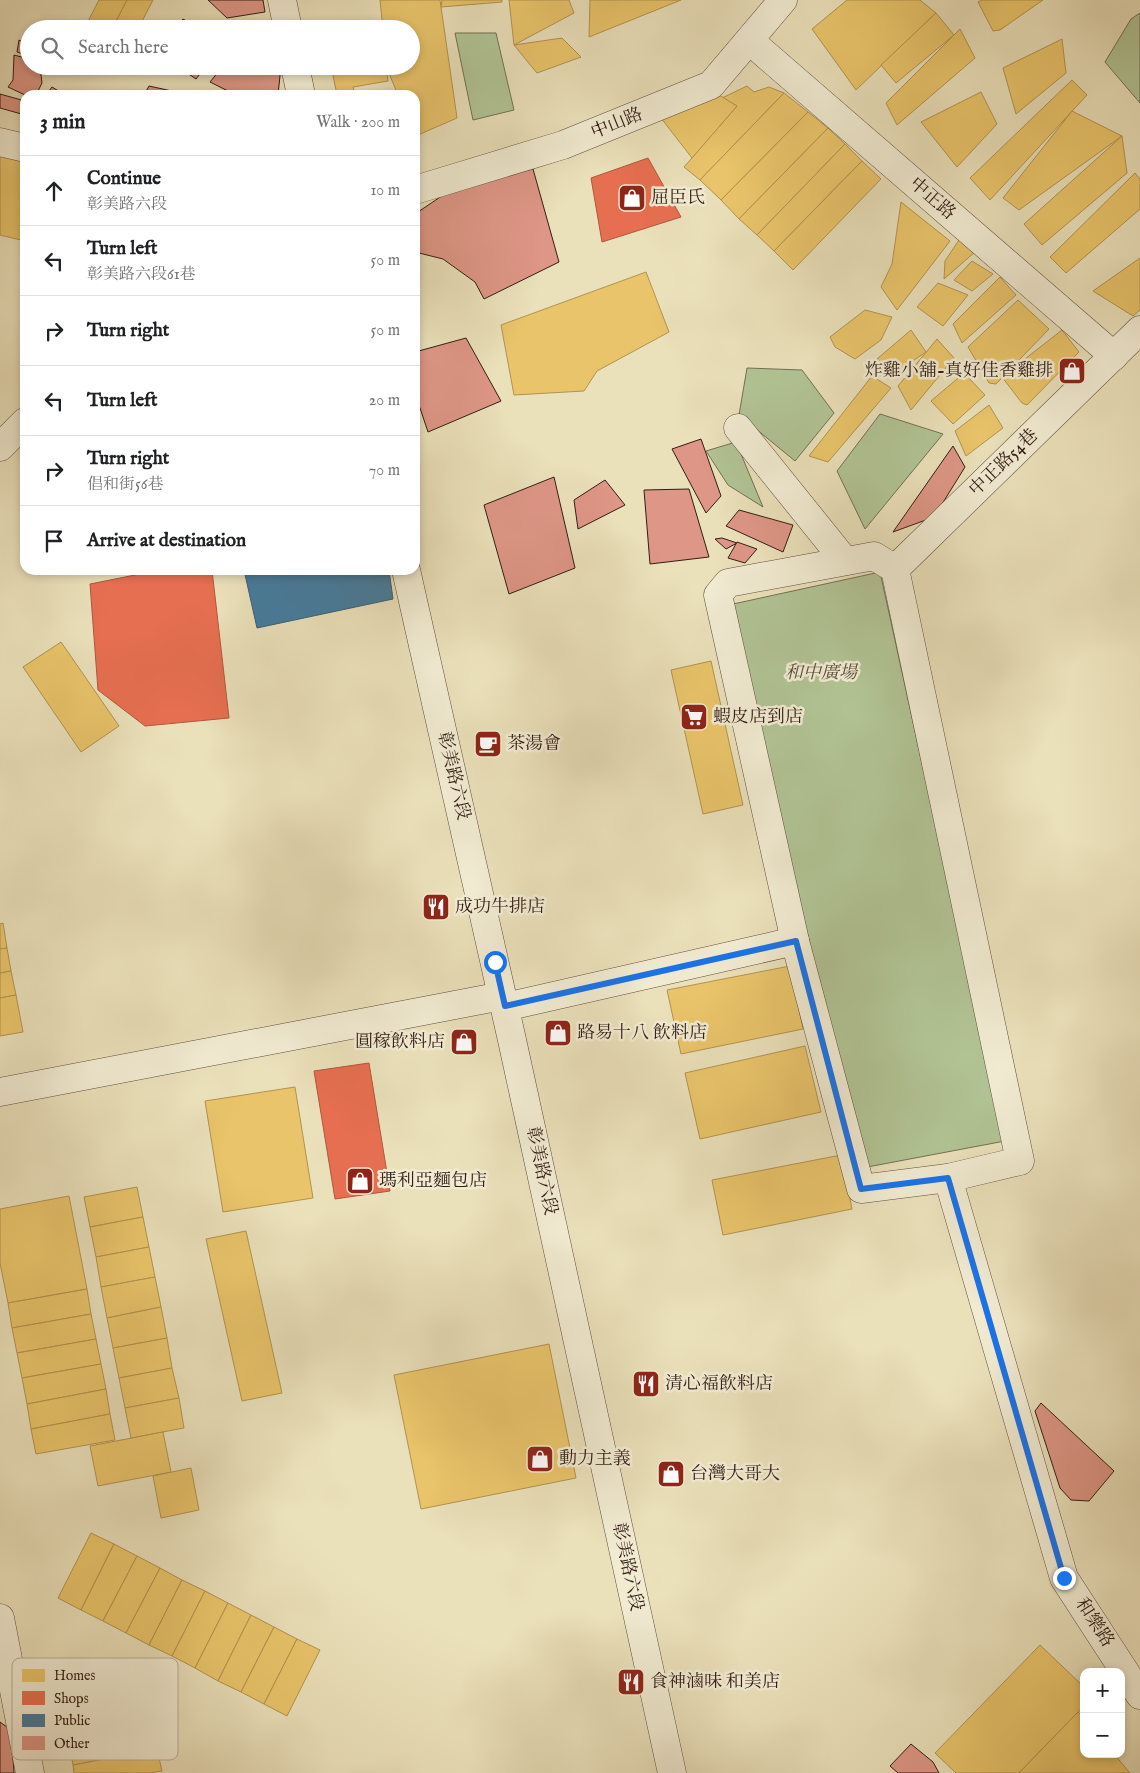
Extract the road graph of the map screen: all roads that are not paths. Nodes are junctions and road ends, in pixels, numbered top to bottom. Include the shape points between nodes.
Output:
1 (282, 0) edge
2 (783, 0) edge
3 (286, 20) edge
4 (750, 41) junction
5 (297, 75) edge
6 (300, 90) edge
7 (0, 142) edge
8 (20, 147) edge
9 (420, 188) edge
10 (1140, 330) edge
11 (1114, 356) junction
12 (20, 427) edge
13 (738, 428) dead end
14 (0, 447) edge
15 (845, 562) junction
16 (895, 569) junction
17 (407, 575) edge
18 (796, 941) junction
19 (504, 1001) junction
20 (0, 1092) edge
21 (948, 1178) junction
22 (0, 1618) edge
23 (12, 1680) edge
24 (1140, 1694) edge
25 (27, 1760) edge
26 (30, 1773) edge
27 (672, 1773) edge

1 - 3 street
2 - 4 street, 中山路
4 - 9 street, 中山路 via 711,85 563,145
4 - 11 street, 中正路
5 - 6 street
7 - 8 street
10 - 11 street, 中正路54巷
11 - 16 street, 中正路54巷
12 - 14 street
13 - 15 street
15 - 16 street via 874,556
15 - 18 street via 728,582 718,595
16 - 21 street via 1020,1161
17 - 19 street, 彰美路六段
18 - 19 street
18 - 21 street via 861,1189
19 - 20 street
19 - 27 street, 彰美路六段
21 - 24 street, 和樂路 via 1064,1578
22 - 23 street
25 - 26 street

